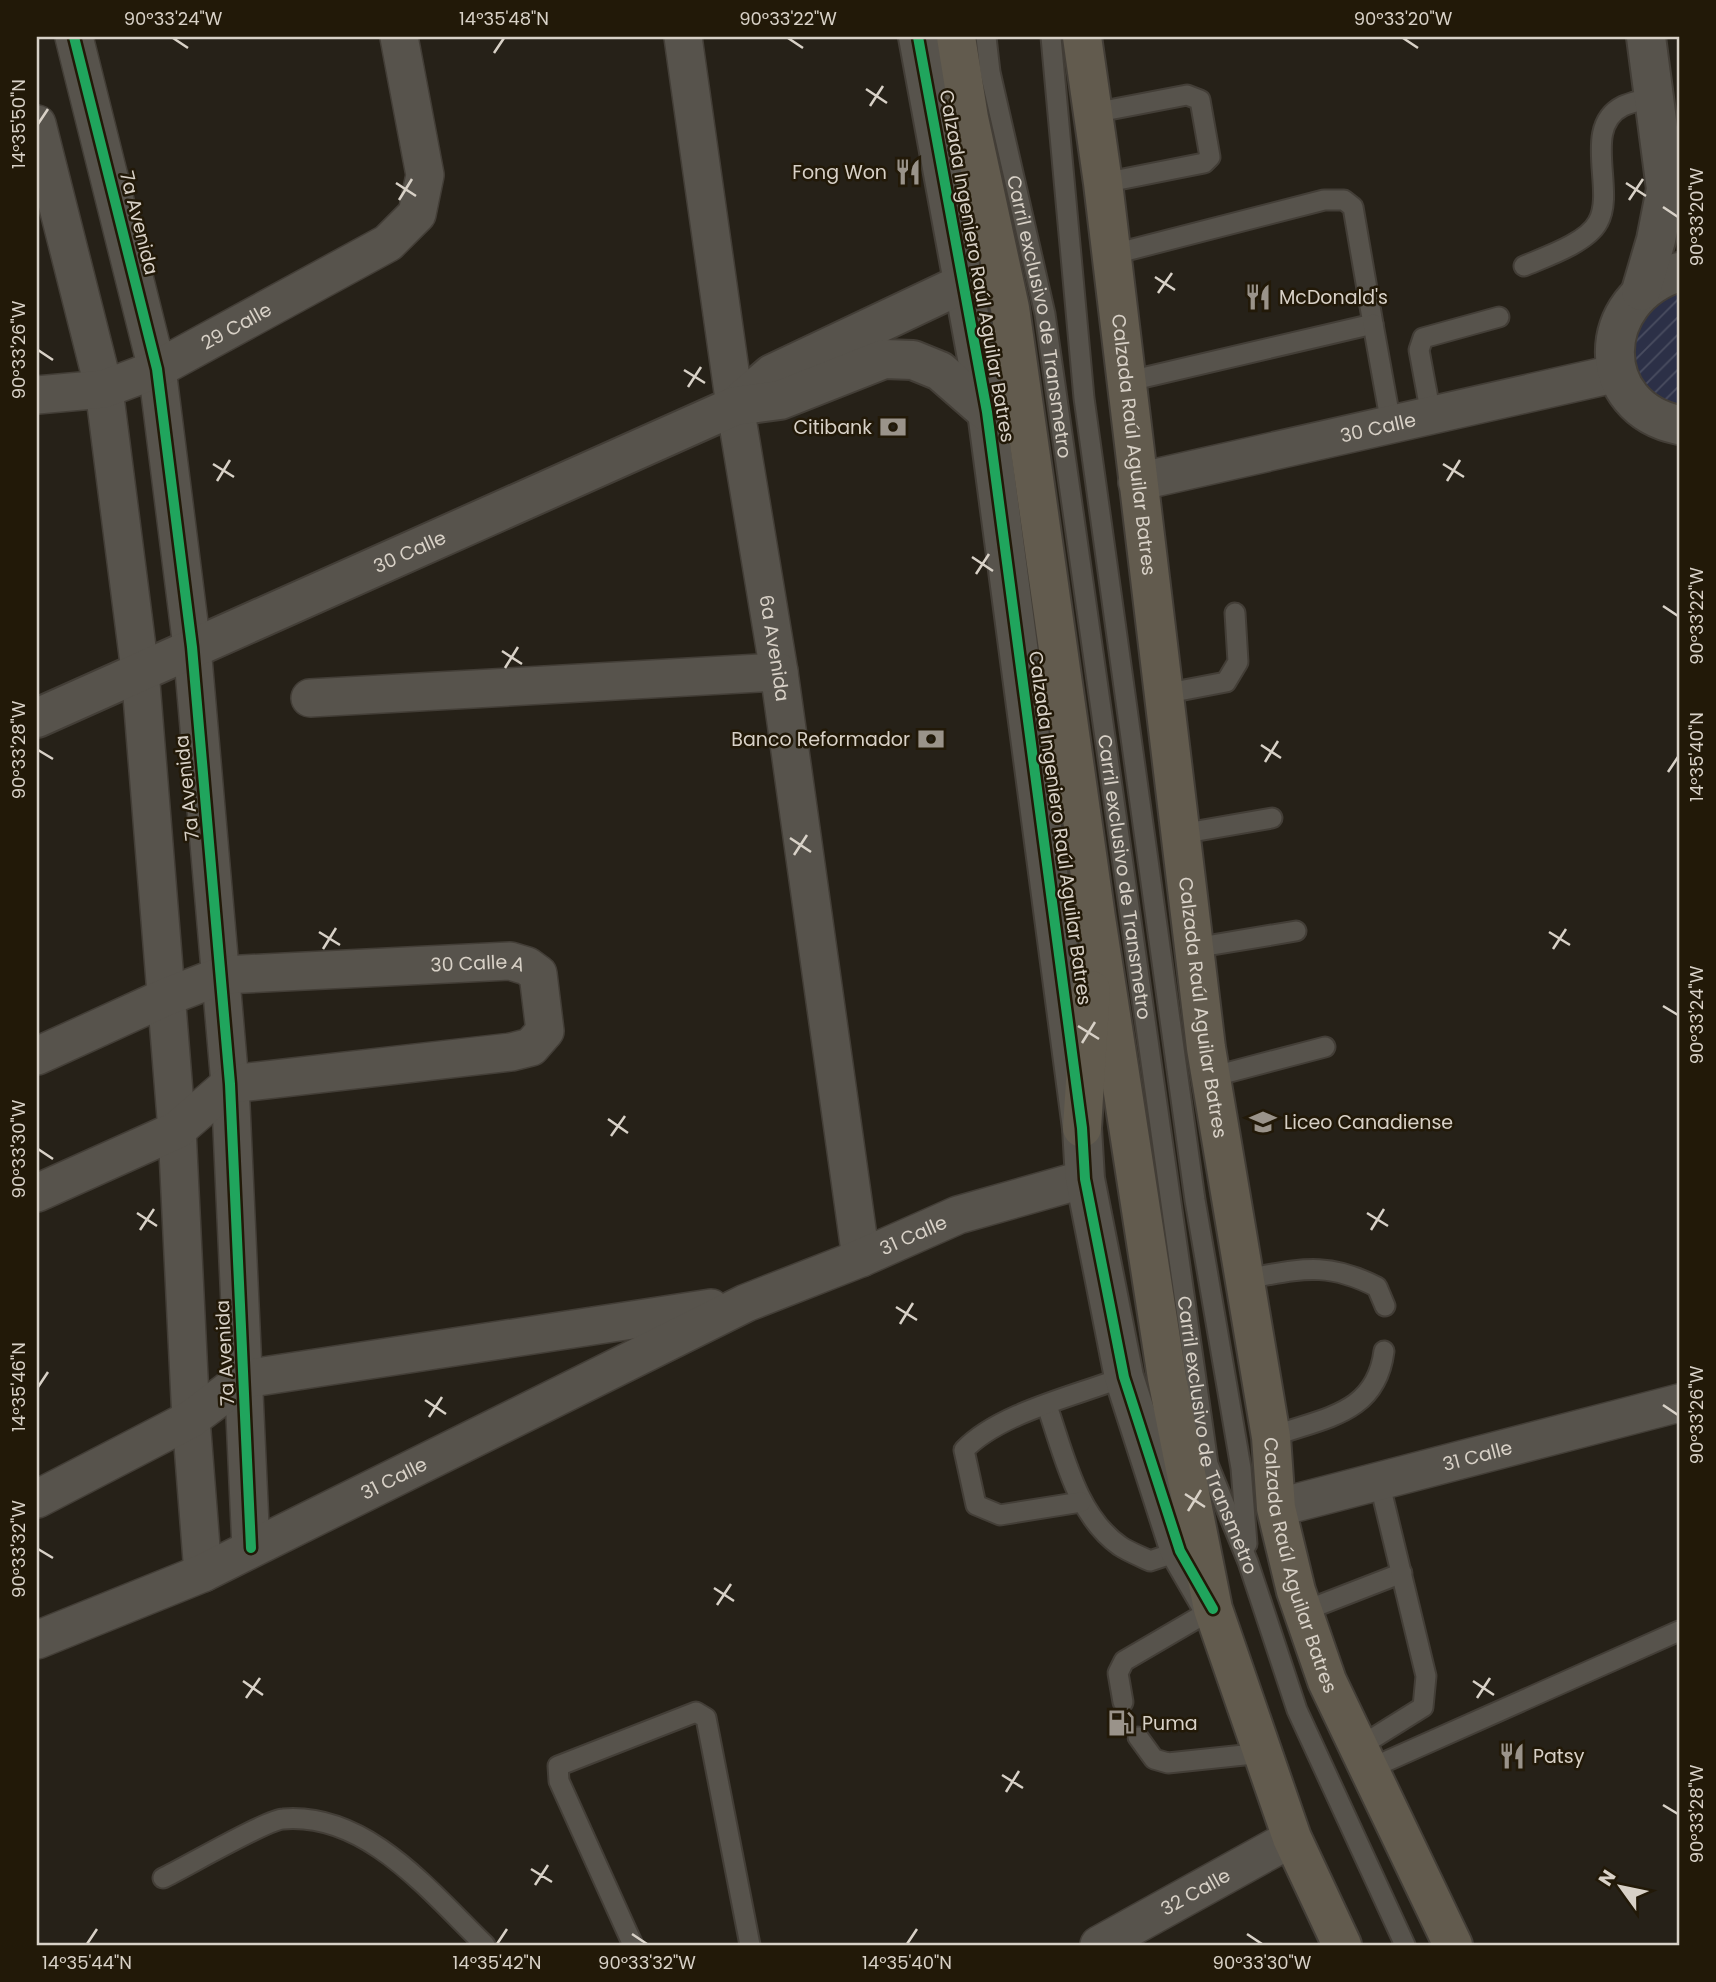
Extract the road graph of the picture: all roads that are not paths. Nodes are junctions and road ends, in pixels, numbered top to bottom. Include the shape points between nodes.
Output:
1 (74, 37) edge
2 (399, 37) edge
3 (683, 37) edge
4 (918, 37) edge
5 (956, 37) edge
6 (986, 37) edge
7 (1051, 37) edge
8 (1082, 37) edge
9 (1646, 37) edge
10 (1654, 96) junction
11 (1093, 113) junction
12 (37, 124) edge
13 (1103, 183) junction
14 (1673, 200) edge
15 (1110, 255) junction
16 (1524, 266) dead end
17 (1679, 272) edge
18 (962, 284) junction
19 (1641, 291) junction
20 (1499, 317) dead end
21 (1373, 324) junction
22 (158, 369) junction
23 (1618, 373) junction
24 (1125, 382) junction
25 (104, 389) junction
26 (37, 395) edge
27 (735, 406) junction
28 (986, 412) junction
29 (1431, 415) junction
30 (1662, 418) edge
31 (1391, 424) junction
32 (1679, 456) edge
33 (1138, 482) junction
34 (1235, 613) dead end
35 (192, 647) junction
36 (140, 671) junction
37 (779, 672) junction
38 (1163, 694) junction
39 (37, 697) edge
40 (82, 697) junction
41 (310, 698) dead end
42 (37, 718) edge
43 (1272, 818) dead end
44 (1180, 834) junction
45 (1096, 918) junction
46 (1296, 931) dead end
47 (1194, 948) junction
48 (223, 975) junction
49 (166, 997) junction
50 (1325, 1047) dead end
51 (37, 1056) edge
52 (1211, 1077) junction
53 (230, 1084) junction
54 (1082, 1128) junction
55 (177, 1130) junction
56 (1085, 1179) junction
57 (37, 1193) edge
58 (862, 1258) junction
59 (1244, 1279) junction
60 (746, 1303) junction
61 (1385, 1306) dead end
62 (1384, 1351) dead end
63 (1124, 1377) junction
64 (244, 1379) junction
65 (1679, 1403) edge
66 (1047, 1406) junction
67 (191, 1419) junction
68 (1271, 1437) junction
69 (1379, 1481) junction
70 (37, 1499) edge
71 (1081, 1502) junction
72 (1276, 1508) junction
73 (251, 1548) junction
74 (1180, 1551) junction
75 (1248, 1562) junction
76 (203, 1573) junction
77 (1402, 1573) junction
78 (1213, 1609) junction
79 (1304, 1611) junction
80 (1679, 1631) edge
81 (37, 1640) edge
82 (1123, 1702) dead end
83 (1138, 1737) dead end
84 (1263, 1753) junction
85 (1364, 1758) junction
86 (1292, 1838) junction
87 (163, 1878) dead end
88 (485, 1945) edge
89 (633, 1945) edge
90 (750, 1945) edge
91 (1099, 1945) edge
92 (1342, 1945) edge
93 (1405, 1945) edge
94 (1453, 1945) edge

1 - 22 street, 7a Avenida
2 - 22 street, 29 Calle via 425,175 417,214 388,243
3 - 27 street, 6a Avenida
4 - 18 street, Calzada Ingeniero Raúl Aguilar Batres
5 - 45 highway via 1010,308
6 - 75 lane, Carril exclusivo de Transmetro via 1045,314 1208,1464
7 - 75 lane, Carril exclusivo de Transmetro via 1084,398 1195,1200 1241,1468
8 - 11 highway, Calzada Raúl Aguilar Batres
9 - 10 street
10 - 14 street
10 - 16 lane via 1620,107 1608,123 1599,147 1606,197 1598,224 1567,248
11 - 13 highway, Calzada Raúl Aguilar Batres
11 - 13 lane via 1187,95 1200,100 1210,157 1204,163
12 - 25 street, 7a Avenida
13 - 15 highway, Calzada Raúl Aguilar Batres
14 - 19 street
15 - 21 lane via 1324,200 1344,200 1353,207
15 - 24 highway, Calzada Raúl Aguilar Batres
17 - 19 street via 1659,278
18 - 27 street, 30 Calle via 772,374
18 - 28 street, Calzada Ingeniero Raúl Aguilar Batres
19 - 23 street via 1626,308 1617,329
20 - 29 lane via 1423,338 1419,350
21 - 24 lane
21 - 31 lane
22 - 25 street, 29 Calle
22 - 35 street, 7a Avenida
23 - 29 street, 30 Calle
23 - 30 street via 1629,394
24 - 33 highway, Calzada Raúl Aguilar Batres
25 - 26 street, 29 Calle
25 - 36 street, 7a Avenida
27 - 28 street, 30 Calle via 780,400 884,359 913,360 940,371
27 - 35 street, 30 Calle
27 - 37 street, 6a Avenida
28 - 54 street, Calzada Ingeniero Raúl Aguilar Batres
29 - 31 street, 30 Calle
30 - 32 street
31 - 33 street, 30 Calle
33 - 38 highway, Calzada Raúl Aguilar Batres
34 - 38 lane via 1238,662 1226,682
35 - 36 street, 30 Calle
35 - 48 street, 7a Avenida
36 - 40 street, 30 Calle
36 - 49 street, 7a Avenida
37 - 41 street
37 - 58 street, 6a Avenida
38 - 44 highway, Calzada Raúl Aguilar Batres
39 - 40 street, 30 Calle
40 - 42 street, 30 Calle
43 - 44 lane
44 - 47 highway, Calzada Raúl Aguilar Batres
45 - 54 highway
45 - 78 highway via 1167,1378
46 - 47 lane
47 - 52 highway, Calzada Raúl Aguilar Batres
48 - 49 street, 30 Calle A
48 - 53 street, 7a Avenida
48 - 53 street, 30 Calle A via 510,961 538,974 545,1031 531,1047 511,1052
49 - 51 street, 30 Calle A
49 - 55 street, 7a Avenida
50 - 52 lane
52 - 59 highway, Calzada Raúl Aguilar Batres
53 - 55 street
53 - 64 street, 7a Avenida
54 - 56 street, Calzada Ingeniero Raúl Aguilar Batres
55 - 57 street
55 - 67 street, 7a Avenida
56 - 58 street, 31 Calle via 958,1215
56 - 63 street, Calzada Ingeniero Raúl Aguilar Batres
58 - 60 street, 31 Calle
59 - 61 lane via 1314,1268 1350,1273 1377,1287
59 - 68 highway, Calzada Raúl Aguilar Batres
60 - 64 street, 31 Calle
60 - 73 street, 31 Calle
62 - 68 lane via 1381,1373 1357,1405
63 - 66 lane
63 - 74 street, Calzada Ingeniero Raúl Aguilar Batres
64 - 67 street, 31 Calle
64 - 73 street, 7a Avenida
65 - 69 street, 31 Calle
66 - 71 lane
66 - 71 lane via 979,1434 964,1450 976,1505 1000,1515
67 - 70 street, 31 Calle
67 - 76 street, 7a Avenida
68 - 72 highway, Calzada Raúl Aguilar Batres
69 - 72 street, 31 Calle
69 - 77 lane
71 - 74 lane via 1120,1546 1150,1561
72 - 79 highway, Calzada Raúl Aguilar Batres
73 - 76 street, 31 Calle
74 - 78 street, Calzada Ingeniero Raúl Aguilar Batres
75 - 93 lane via 1297,1710
76 - 81 street, 31 Calle
77 - 79 lane
77 - 85 lane via 1426,1676 1423,1707
78 - 82 lane via 1124,1661 1118,1672
78 - 84 highway
79 - 85 highway, Calzada Raúl Aguilar Batres via 1327,1681
80 - 85 lane
83 - 84 lane via 1154,1759 1168,1763
84 - 86 highway
85 - 94 highway, Calzada Raúl Aguilar Batres
86 - 91 street, 32 Calle
86 - 92 highway
87 - 88 lane via 281,1819 335,1823 392,1857
89 - 90 lane via 559,1781 558,1766 696,1712 706,1718

